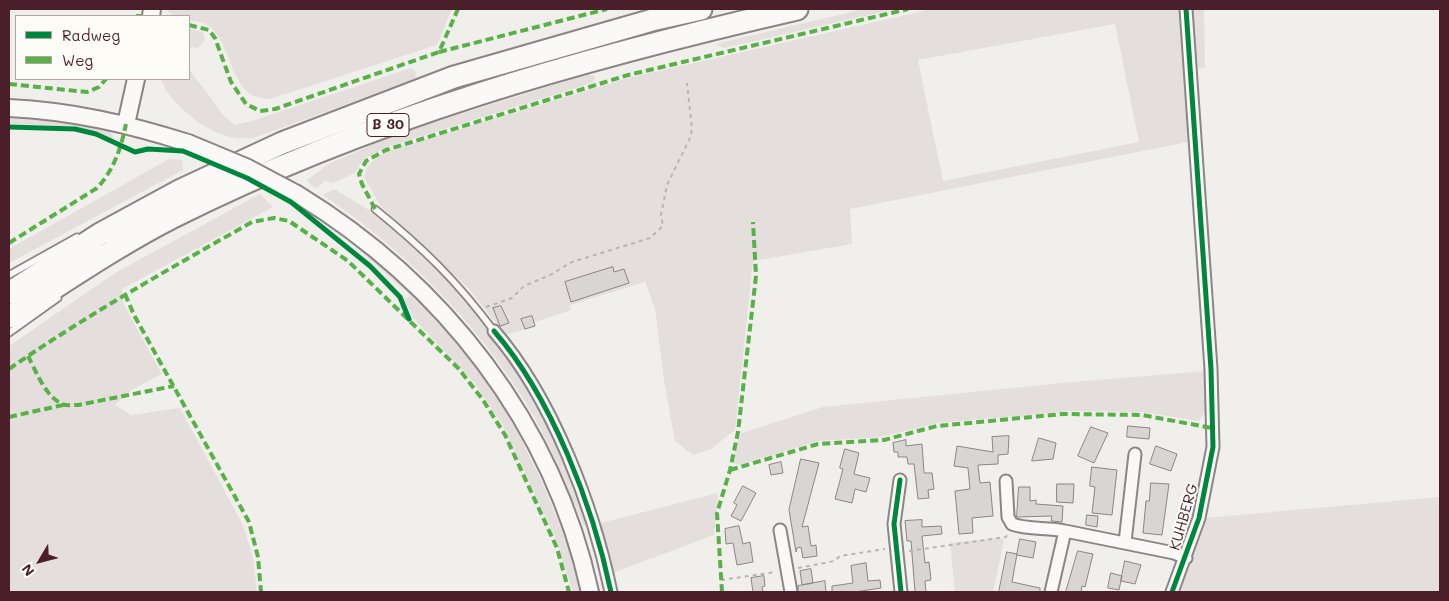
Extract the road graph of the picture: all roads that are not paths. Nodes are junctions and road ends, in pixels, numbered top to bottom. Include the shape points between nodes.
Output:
1 (701, 9) edge
2 (797, 9) edge
3 (1186, 9) edge
4 (136, 80) edge
5 (9, 108) edge
6 (126, 124) junction
7 (181, 190) junction
8 (375, 209) dead end
9 (126, 212) dead end
10 (85, 232) dead end
11 (119, 248) junction
12 (9, 276) edge
13 (84, 278) dead end
14 (9, 293) edge
15 (62, 294) dead end
16 (9, 317) edge
17 (494, 331) joint
18 (9, 333) edge
19 (1135, 454) dead end
20 (900, 480) dead end
21 (1006, 482) dead end
22 (780, 530) dead end
23 (1065, 531) junction
24 (1125, 542) junction
25 (1186, 558) junction
26 (590, 592) edge
27 (610, 592) edge
28 (791, 592) edge
29 (901, 592) edge
30 (1051, 592) edge
31 (1172, 592) edge

1 - 7 highway, B 30 via 454,77 282,143
2 - 11 highway, B 30 via 660,40 462,98 343,142 231,189
3 - 25 street, KUHBERG via 1211,368 1213,447 1199,518
4 - 6 main road
5 - 6 main road via 59,112
6 - 26 main road, bridge via 188,143 248,168 297,194 336,218 398,267 435,302 498,381 526,428 566,512
7 - 9 lane
7 - 14 highway, B 30 via 100,234
8 - 17 lane via 423,248 479,309
10 - 12 lane
11 - 13 lane
11 - 16 highway, B 30
15 - 18 lane
17 - 27 street via 535,391 569,457 598,539
19 - 24 street
20 - 29 street via 894,524
21 - 23 street via 1008,517 1012,524
22 - 28 street
23 - 24 street
23 - 30 street
24 - 25 street
25 - 31 street, KUHBERG

